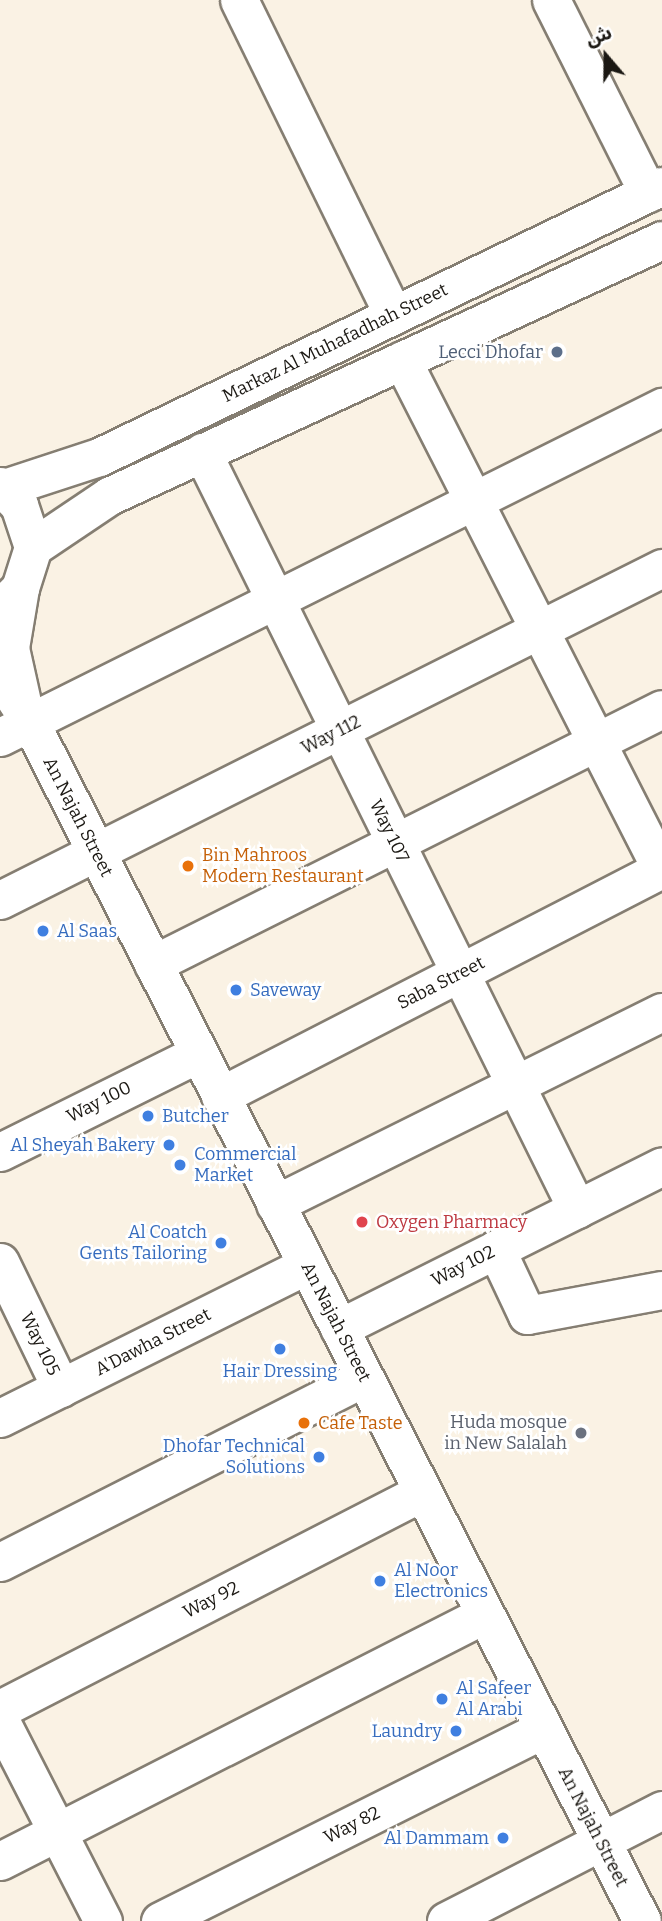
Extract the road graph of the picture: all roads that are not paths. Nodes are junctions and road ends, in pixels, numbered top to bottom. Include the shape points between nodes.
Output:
1 (239, 0) edge
2 (551, 0) edge
3 (655, 190) edge
4 (662, 240) edge
5 (393, 315) junction
6 (402, 360) junction
7 (662, 407) edge
8 (202, 452) junction
9 (2, 487) edge
10 (474, 501) junction
11 (33, 547) junction
12 (662, 568) edge
13 (10, 598) edge
14 (275, 600) junction
15 (539, 630) junction
16 (0, 676) edge
17 (662, 709) edge
18 (15, 729) edge
19 (340, 730) junction
20 (596, 741) junction
21 (394, 842) junction
22 (96, 853) junction
23 (662, 870) edge
24 (0, 900) edge
25 (153, 964) junction
26 (460, 973) junction
27 (662, 1012) edge
28 (198, 1053) junction
29 (515, 1084) junction
30 (220, 1096) junction
31 (0, 1152) edge
32 (662, 1166) edge
33 (275, 1203) junction
34 (577, 1209) junction
35 (496, 1249) junction
36 (0, 1262) edge
37 (307, 1265) junction
38 (662, 1290) edge
39 (339, 1328) junction
40 (364, 1377) junction
41 (61, 1388) junction
42 (0, 1418) edge
43 (423, 1492) junction
44 (0, 1562) edge
45 (485, 1614) junction
46 (0, 1709) edge
47 (0, 1720) edge
48 (543, 1729) junction
49 (662, 1810) edge
50 (58, 1832) junction
51 (601, 1842) junction
52 (0, 1861) edge
53 (103, 1921) edge
54 (160, 1921) edge
55 (446, 1921) edge
56 (642, 1921) edge

1 - 5 street
2 - 3 street
3 - 5 street, Markaz Al Muhafadhah Street
4 - 6 street
5 - 9 street, Markaz Al Muhafadhah Street via 99,457
6 - 8 street
6 - 10 street
7 - 10 street
8 - 11 street via 77,514
8 - 14 street, Way 107
9 - 11 street via 29,524
10 - 14 street
10 - 15 street
11 - 13 street, An Najah Street
12 - 15 street, Way 112
13 - 18 street, An Najah Street
14 - 18 street
14 - 19 street, Way 107
15 - 19 street, Way 112
15 - 20 street
16 - 18 street, An Najah Street
17 - 20 street
18 - 22 street, An Najah Street
19 - 21 street, Way 107
19 - 22 street, Way 112
20 - 21 street
20 - 23 street
21 - 25 street
21 - 26 street, Way 107
22 - 24 street, Way 112
22 - 25 street, An Najah Street
23 - 26 street, Saba Street
25 - 28 street, An Najah Street
26 - 29 street, Way 107
26 - 30 street, Saba Street
27 - 29 street
28 - 30 street, An Najah Street
28 - 31 street, Way 100
29 - 33 street
29 - 34 street, Way 107
30 - 33 street, An Najah Street
32 - 34 street, Way 102
33 - 37 street, An Najah Street
34 - 35 street, Way 102
35 - 38 street via 527,1315
35 - 39 street, Way 102
36 - 41 street, Way 105
37 - 39 street, An Najah Street
37 - 41 street, A'Dawha Street
39 - 40 street, An Najah Street
40 - 43 street, An Najah Street
40 - 44 street
41 - 42 street, A'Dawha Street
43 - 45 street, An Najah Street
43 - 46 street, Way 92
45 - 48 street, An Najah Street
45 - 50 street
47 - 50 street
48 - 51 street, An Najah Street
48 - 54 street, Way 82
49 - 51 street
50 - 52 street
50 - 53 street
51 - 55 street
51 - 56 street, An Najah Street

